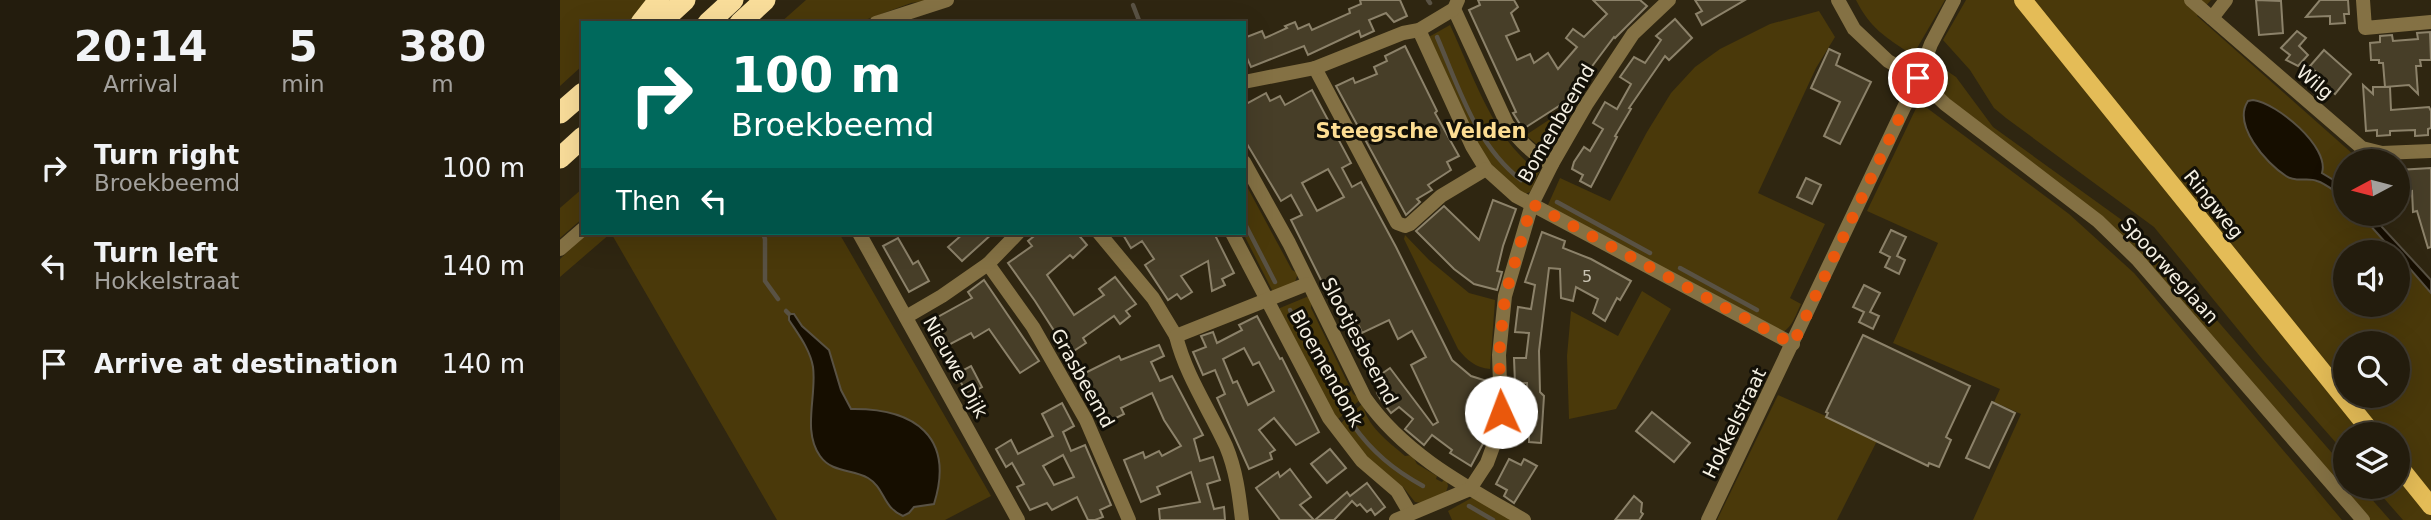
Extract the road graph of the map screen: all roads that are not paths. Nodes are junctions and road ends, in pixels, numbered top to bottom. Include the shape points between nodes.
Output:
1 (659, 0) edge
2 (685, 0) edge
3 (733, 0) edge
4 (765, 0) edge
5 (947, 0) edge
6 (1669, 0) edge
7 (1838, 0) edge
8 (1954, 0) edge
9 (2023, 0) edge
10 (2191, 0) edge
11 (2226, 0) edge
12 (2363, 0) edge
13 (1456, 4) edge
14 (2212, 19) junction
15 (643, 21) edge
16 (662, 21) edge
17 (710, 21) edge
18 (742, 21) edge
19 (882, 21) edge
20 (2431, 22) edge
21 (1419, 30) junction
22 (1315, 68) junction
23 (1918, 78) junction
24 (1246, 82) edge
25 (581, 95) edge
26 (560, 113) edge
27 (581, 139) edge
28 (581, 146) edge
29 (2431, 151) edge
30 (560, 159) edge
31 (1552, 164) junction
32 (1246, 166) edge
33 (1486, 169) junction
34 (1532, 204) junction
35 (581, 231) edge
36 (860, 235) edge
37 (1016, 235) edge
38 (1101, 235) edge
39 (1233, 235) edge
40 (560, 249) edge
41 (988, 264) junction
42 (1307, 284) junction
43 (1268, 301) junction
44 (906, 317) junction
45 (1176, 336) junction
46 (1793, 344) junction
47 (2363, 422) edge
48 (2410, 480) edge
49 (1470, 489) junction
50 (2431, 506) edge
51 (1410, 513) junction
52 (1018, 520) edge
53 (1129, 520) edge
54 (1242, 520) edge
55 (1396, 520) edge
56 (1524, 520) edge
57 (1708, 520) edge
58 (2363, 520) edge

1 - 15 highway
2 - 16 highway
3 - 17 highway
4 - 18 highway
5 - 19 street
6 - 31 street, Bomenbeemd via 1633,34
7 - 23 street, Spoorweglaan via 1854,29 1888,61
8 - 23 street, Hokkelstraat
9 - 47 main road, Ringweg
10 - 14 street, Wilg
11 - 14 street
12 - 20 street via 2365,28
13 - 21 street
13 - 31 street via 1507,124 1539,158
14 - 29 street, Wilg via 2362,148 2382,153
21 - 22 street
21 - 33 street
22 - 24 street
22 - 33 street via 1393,220 1400,225 1410,224 1441,196
23 - 46 street, Hokkelstraat
23 - 58 street, Spoorweglaan via 1945,104 2098,221 2137,259
25 - 26 highway
27 - 30 highway
28 - 30 highway
31 - 34 street, Bomenbeemd
32 - 42 street, Slootjesbeemd
33 - 34 street
34 - 46 street
34 - 49 street, Bomenbeemd via 1505,296 1499,433
35 - 40 street
36 - 44 street, Nieuwe Dijk
37 - 41 street
38 - 45 street via 1153,298
39 - 43 street
41 - 44 street
41 - 53 street, Grasbeemd via 1033,327 1080,408
42 - 43 street, Bloemendonk
42 - 49 street, Slootjesbeemd via 1382,422
43 - 45 street, Bloemendonk
43 - 51 street, Bloemendonk via 1329,418 1362,461 1397,491
44 - 52 street, Nieuwe Dijk
45 - 54 street via 1194,386 1226,447 1238,484
46 - 57 street, Hokkelstraat
48 - 50 main road
49 - 51 street
49 - 56 street, Slootjesbeemd
51 - 55 street

